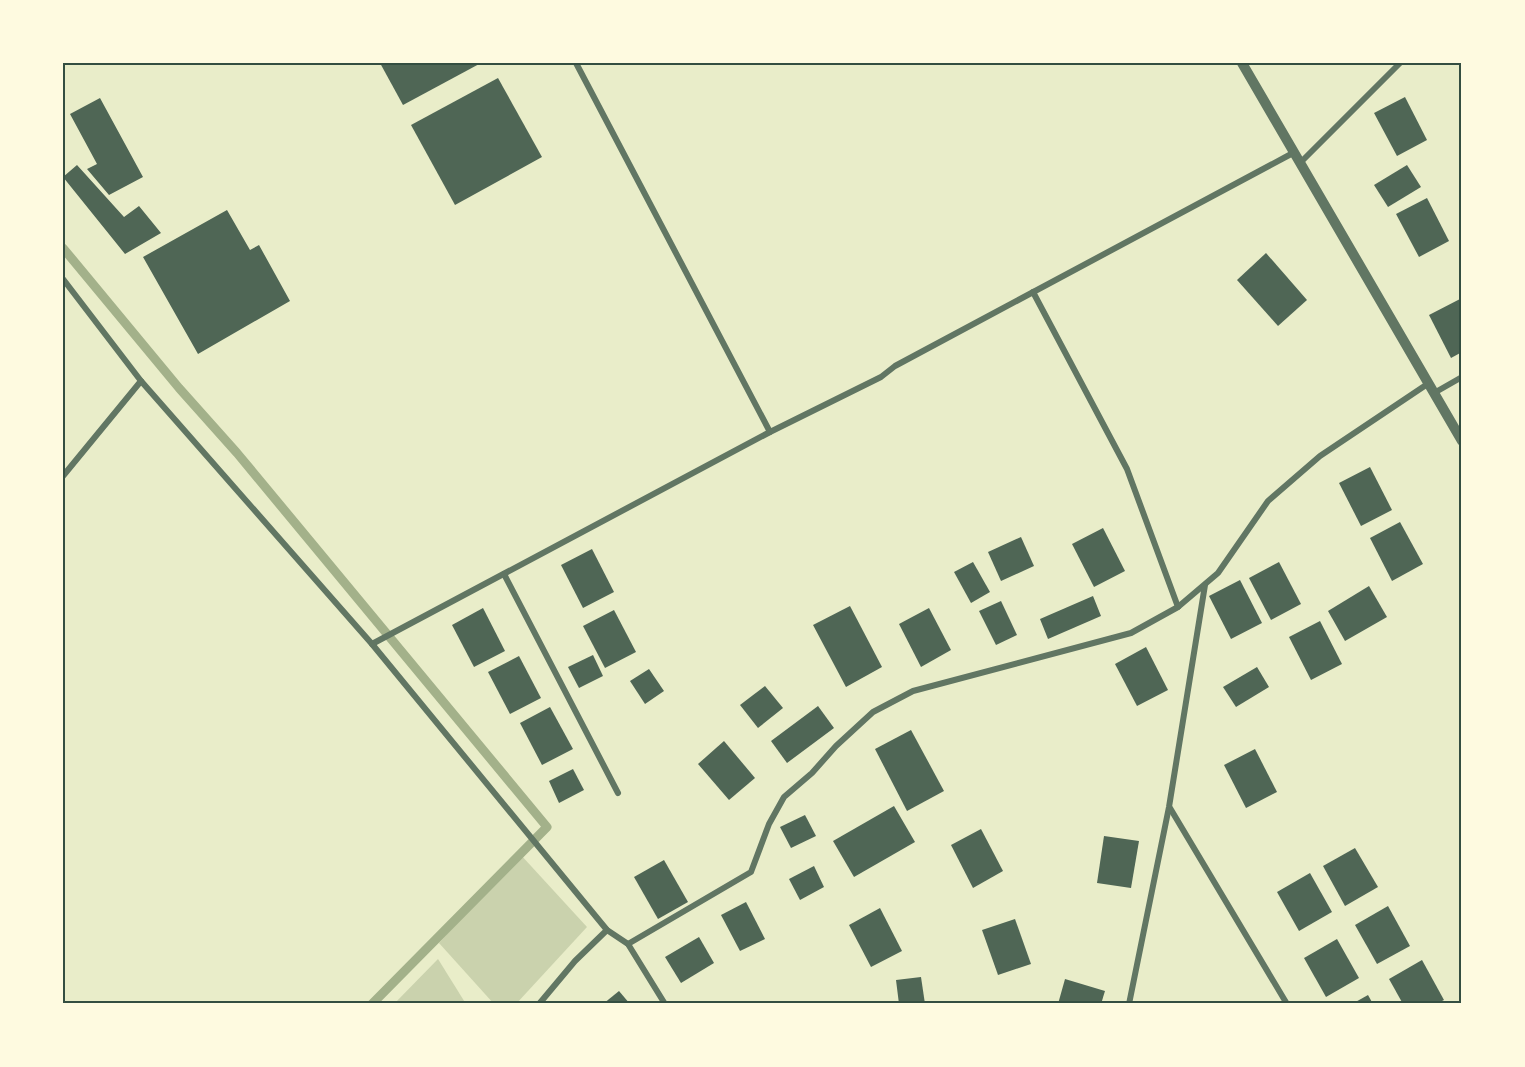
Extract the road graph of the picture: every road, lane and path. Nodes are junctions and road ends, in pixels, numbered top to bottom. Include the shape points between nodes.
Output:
1 (576, 63) edge
2 (1242, 63) edge
3 (1400, 63) edge
4 (1293, 153) junction
5 (1299, 164) junction
6 (63, 279) edge
7 (1033, 292) junction
8 (1462, 377) edge
9 (141, 381) junction
10 (1429, 383) junction
11 (1434, 393) junction
12 (770, 432) junction
13 (1462, 441) edge
14 (63, 476) edge
15 (504, 574) junction
16 (1205, 584) junction
17 (1178, 607) junction
18 (372, 644) junction
19 (618, 793) dead end
20 (1169, 807) junction
21 (607, 930) junction
22 (628, 944) junction
23 (539, 1004) edge
24 (665, 1004) edge
25 (1129, 1004) edge
26 (1287, 1004) edge

1 - 12 street
2 - 4 street
3 - 5 street
4 - 5 street
4 - 7 street
5 - 10 street
6 - 9 street
7 - 12 street via 880,377
7 - 17 street via 1127,469
8 - 11 street
9 - 14 street
9 - 18 street
10 - 11 street
10 - 16 street via 1320,456 1268,501 1218,573
11 - 13 street
12 - 15 street
15 - 18 street
15 - 19 street
16 - 17 street
16 - 20 street
17 - 22 street via 1131,633 913,691 873,712 784,797 769,824 752,872
18 - 21 street
20 - 25 street
20 - 26 street
21 - 22 street
21 - 23 street
22 - 24 street

